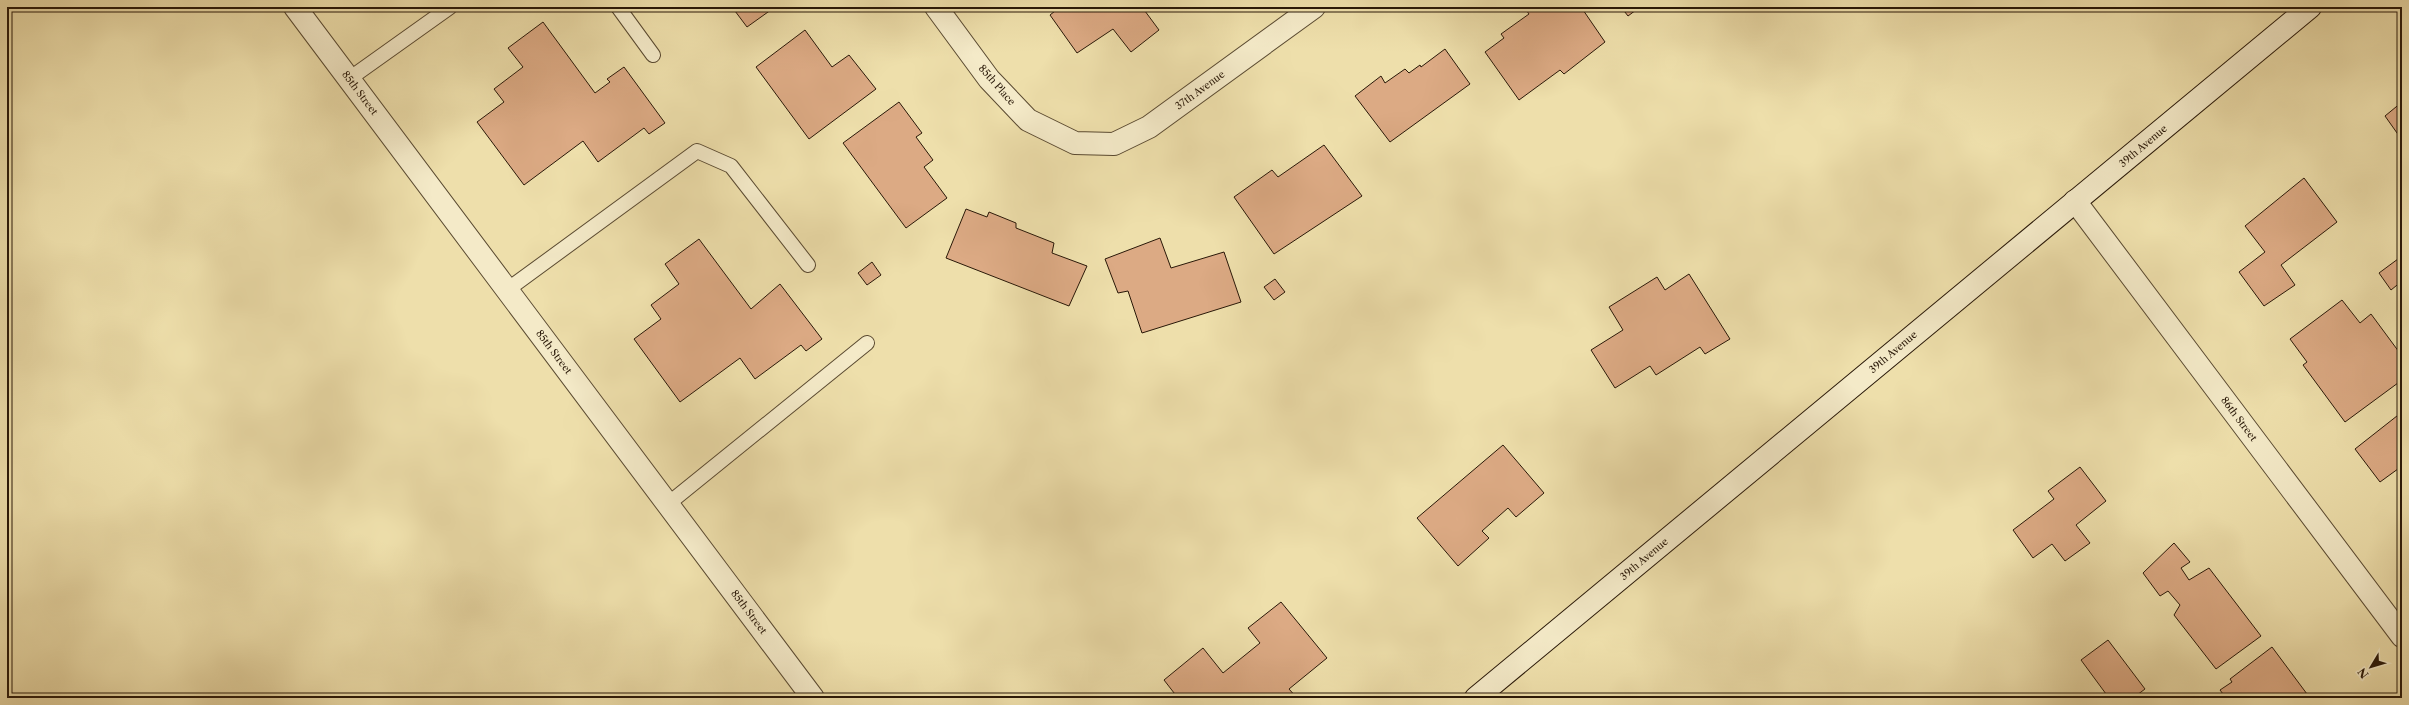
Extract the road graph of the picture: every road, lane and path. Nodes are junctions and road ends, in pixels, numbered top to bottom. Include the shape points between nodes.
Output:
1 (295, 7) edge
2 (450, 7) edge
3 (618, 7) edge
4 (936, 7) edge
5 (1314, 7) edge
6 (2310, 7) edge
7 (654, 55) dead end
8 (349, 79) junction
9 (1075, 143) joint
10 (2075, 201) junction
11 (808, 265) dead end
12 (507, 290) junction
13 (867, 343) dead end
14 (668, 504) junction
15 (2402, 636) edge
16 (813, 698) edge
17 (1476, 698) edge

1 - 8 street, 85th Street
2 - 8 lane
3 - 7 lane
4 - 9 street, 85th Place via 989,79 1028,120
5 - 9 street, 37th Avenue via 1149,127 1114,144
6 - 10 street, 39th Avenue
8 - 12 street, 85th Street
10 - 15 street, 86th Street
10 - 17 street, 39th Avenue
11 - 12 lane via 731,166 697,151
12 - 14 street, 85th Street
13 - 14 lane
14 - 16 street, 85th Street

